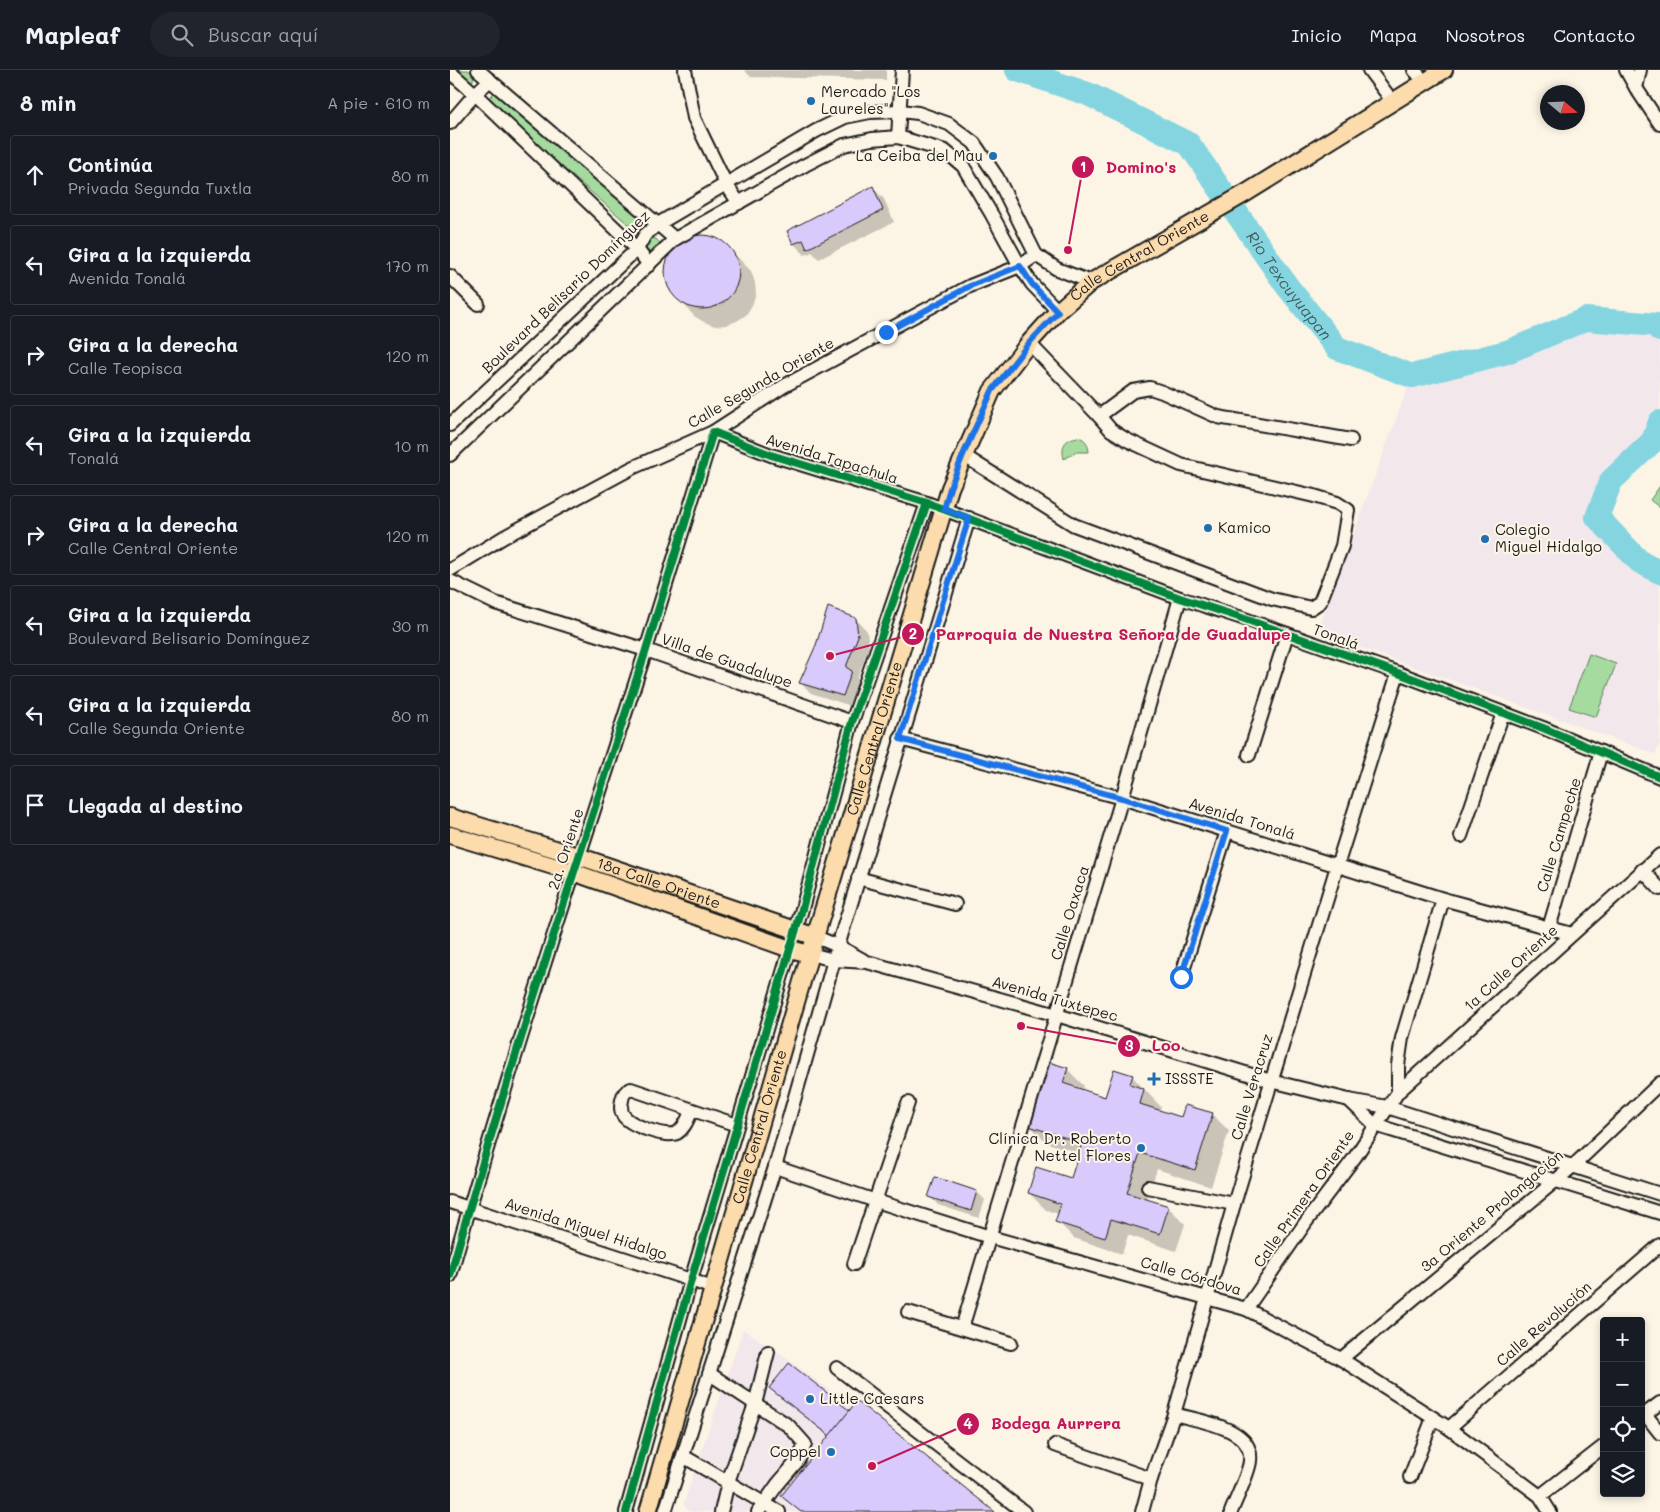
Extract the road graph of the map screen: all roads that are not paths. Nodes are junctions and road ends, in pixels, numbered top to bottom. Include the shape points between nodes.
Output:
1 (478, 70) edge
2 (685, 70) edge
3 (902, 70) edge
4 (1369, 70) edge
5 (1444, 70) edge
6 (1626, 70) edge
7 (1640, 70) edge
8 (450, 72) edge
9 (1419, 76) edge
10 (490, 80) junction
11 (1636, 88) junction
12 (475, 94) junction
13 (1393, 102) junction
14 (900, 111) junction
15 (450, 123) edge
16 (1660, 124) edge
17 (898, 137) junction
18 (793, 144) junction
19 (804, 165) junction
20 (726, 184) junction
21 (738, 203) junction
22 (658, 224) junction
23 (675, 239) junction
24 (637, 249) junction
25 (1036, 255) junction
26 (650, 264) junction
27 (1020, 266) junction
28 (450, 276) edge
29 (1091, 282) junction
30 (478, 304) dead end
31 (1058, 312) junction
32 (1029, 343) junction
33 (1099, 416) junction
34 (450, 425) edge
35 (713, 432) junction
36 (1350, 440) dead end
37 (450, 455) edge
38 (963, 455) junction
39 (926, 502) junction
40 (944, 509) junction
41 (969, 518) junction
42 (450, 570) edge
43 (450, 581) edge
44 (1180, 598) junction
45 (1287, 634) junction
46 (646, 650) junction
47 (1398, 673) junction
48 (1503, 713) junction
49 (852, 722) junction
50 (900, 739) junction
51 (1601, 752) junction
52 (1249, 755) dead end
53 (1660, 777) edge
54 (1122, 798) junction
55 (450, 817) edge
56 (1227, 831) junction
57 (450, 835) edge
58 (1461, 836) dead end
59 (1660, 855) edge
60 (578, 856) junction
61 (1337, 866) junction
62 (1642, 870) junction
63 (573, 872) junction
64 (858, 878) junction
65 (1660, 889) edge
66 (1443, 899) junction
67 (955, 904) dead end
68 (1549, 928) junction
69 (796, 930) junction
70 (1572, 934) junction
71 (816, 937) junction
72 (838, 946) junction
73 (790, 949) junction
74 (810, 954) junction
75 (834, 960) junction
76 (867, 962) junction
77 (1181, 977) dead end
78 (1057, 1015) junction
79 (1271, 1081) junction
80 (1660, 1083) edge
81 (1398, 1092) junction
82 (1349, 1100) junction
83 (908, 1103) dead end
84 (1387, 1107) junction
85 (692, 1110) junction
86 (737, 1125) junction
87 (1375, 1125) junction
88 (775, 1166) junction
89 (1572, 1166) junction
90 (1555, 1180) junction
91 (1148, 1187) dead end
92 (1660, 1194) edge
93 (876, 1201) junction
94 (450, 1202) edge
95 (1234, 1204) junction
96 (469, 1208) junction
97 (1660, 1212) edge
98 (990, 1237) junction
99 (1660, 1245) edge
100 (854, 1264) dead end
101 (450, 1276) edge
102 (691, 1280) junction
103 (712, 1288) junction
104 (1206, 1297) junction
105 (1246, 1309) junction
106 (908, 1312) dead end
107 (962, 1328) junction
108 (1011, 1343) dead end
109 (768, 1352) dead end
110 (1341, 1359) junction
111 (836, 1368) dead end
112 (710, 1374) junction
113 (1660, 1403) edge
114 (755, 1404) junction
115 (1174, 1414) junction
116 (1645, 1414) edge
117 (1433, 1418) junction
118 (1645, 1418) edge
119 (1449, 1428) junction
120 (1660, 1433) edge
121 (1055, 1445) dead end
122 (1600, 1449) edge
123 (683, 1456) junction
124 (1410, 1477) dead end
125 (1151, 1480) junction
126 (728, 1482) junction
127 (1540, 1496) junction
128 (761, 1508) edge
129 (626, 1512) edge
130 (648, 1512) edge
131 (665, 1512) edge
132 (721, 1512) edge
133 (779, 1512) edge
134 (1024, 1512) edge
135 (1142, 1512) edge
136 (1232, 1512) edge
137 (1550, 1512) edge

1 - 10 street
2 - 20 street via 694,118
3 - 14 street
4 - 13 street
5 - 9 main road, Calle Central Oriente
6 - 11 street
7 - 11 street
8 - 12 street
9 - 13 main road, Calle Central Oriente
10 - 12 street
10 - 22 street
11 - 16 street
12 - 15 street
12 - 24 street
13 - 29 main road, Calle Central Oriente via 1246,193
14 - 17 street
14 - 18 street, Boulevard Belisario Domínguez via 845,117
14 - 25 street, Boulevard Belisario Domínguez via 918,113 949,124 974,143 996,177
17 - 19 street via 872,138 844,145
17 - 27 street via 945,150 963,166
18 - 19 street
18 - 20 street, Boulevard Belisario Domínguez
19 - 21 street
20 - 21 street
20 - 22 street, Boulevard Belisario Domínguez
21 - 23 street
22 - 23 street
22 - 24 street, Boulevard Belisario Domínguez via 644,235
23 - 26 street
24 - 26 street
24 - 34 street, Boulevard Belisario Domínguez
25 - 27 street, Calle Segunda Oriente
25 - 29 street via 1062,271
26 - 37 street
27 - 31 street
27 - 35 street, Calle Segunda Oriente via 970,286 784,386
28 - 30 street
29 - 31 main road, Calle Central Oriente
31 - 32 main road, Calle Central Oriente
32 - 33 street
32 - 38 main road, Calle Central Oriente via 992,391
33 - 36 street via 1133,390 1150,388 1218,417
33 - 38 street via 1126,440 1181,465 1306,494 1348,510 1342,546 1320,602 1311,608 1272,599 1074,525
35 - 39 street, Avenida Tapachula via 771,455
35 - 42 street, Calle Segunda Oriente via 624,473 504,537
35 - 46 street, 2a. Oriente
38 - 40 main road, Calle Central Oriente
39 - 40 street, Avenida Tapachula
39 - 49 street
40 - 41 street, Tonalá
40 - 71 main road, Calle Central Oriente
41 - 44 street, Tonalá
41 - 50 street
43 - 46 street, Villa de Guadalupe via 495,602
44 - 45 street, Tonalá
44 - 54 street, Calle Oaxaca
45 - 47 street, Tonalá
45 - 52 street
46 - 49 street, Villa de Guadalupe
46 - 60 street, 2a. Oriente
47 - 48 street, Tonalá
47 - 61 street, Calle Veracruz
48 - 51 street, Tonalá
48 - 58 street
49 - 69 street
50 - 54 street, Avenida Tonalá
50 - 64 street
51 - 53 street, Tonalá
51 - 68 street, Calle Campeche
54 - 56 street, Avenida Tonalá
54 - 78 street, Calle Oaxaca
55 - 60 main road, 18a Calle Oriente
56 - 61 street, Avenida Tonalá
56 - 77 street
57 - 63 main road, 18a Calle Oriente
59 - 62 street, 1a Calle Oriente
60 - 63 street, 2a. Oriente
60 - 69 main road, 18a Calle Oriente
61 - 66 street, Avenida Tonalá
61 - 79 street, Calle Veracruz
62 - 65 street
62 - 70 street, 1a Calle Oriente
63 - 73 main road, 18a Calle Oriente
63 - 96 street, 2a. Oriente
64 - 67 street
64 - 72 street
66 - 68 street, Avenida Tonalá
66 - 81 street via 1402,1038
68 - 70 street, Avenida Tonalá
69 - 71 main road, 18a Calle Oriente
69 - 73 street
70 - 81 street, 1a Calle Oriente
71 - 72 street, 18a Calle Oriente
71 - 74 main road, Calle Central Oriente
72 - 75 street
72 - 76 street, Avenida Tuxtepec
73 - 74 main road, 18a Calle Oriente
73 - 86 street
74 - 75 street, 18a Calle Oriente
74 - 103 main road, Calle Central Oriente
75 - 76 street, Avenida Tuxtepec
75 - 88 street
76 - 78 street, Avenida Tuxtepec
78 - 79 street, Avenida Tuxtepec
78 - 98 street, Calle Oaxaca
79 - 82 street, Avenida Tuxtepec
79 - 95 street, Calle Veracruz
80 - 89 street, 3a Oriente Prolongación
81 - 84 street, 1a Calle Oriente
82 - 84 street, Avenida Tuxtepec
82 - 87 street
83 - 93 street
84 - 87 street, Calle Primera Oriente
84 - 89 street, Avenida Tuxtepec
85 - 85 street via 631,1089 623,1096 620,1108 627,1120 668,1135 684,1127
85 - 86 street
86 - 102 street
87 - 90 street
87 - 105 street, Calle Primera Oriente
88 - 93 street, Calle Córdova
88 - 112 street
89 - 90 street, 3a Oriente Prolongación
89 - 92 street, Avenida Tuxtepec
90 - 97 street
90 - 110 street, 3a Oriente Prolongación
91 - 95 street
93 - 98 street, Calle Córdova
93 - 100 street
94 - 96 street, Avenida Miguel Hidalgo
95 - 104 street, Calle Veracruz
96 - 101 street, 2a. Oriente
96 - 102 street, Avenida Miguel Hidalgo
98 - 104 street, Calle Córdova
98 - 107 street, Calle Oaxaca
99 - 119 street, Calle Revolución
102 - 103 street, Avenida Miguel Hidalgo
102 - 129 street
103 - 130 main road, Calle Central Oriente
104 - 105 street, Calle Córdova
104 - 115 street, Calle Veracruz
105 - 110 street, Calle Córdova
106 - 107 street
107 - 108 street
109 - 114 street
110 - 117 street, Calle Córdova
111 - 134 street
112 - 114 street
112 - 123 street
113 - 116 street
114 - 126 street
114 - 128 street via 789,1426 805,1444 799,1459
115 - 125 street, Calle Veracruz
115 - 136 street via 1231,1430 1249,1447 1250,1461
117 - 119 street, Calle Córdova
117 - 124 street
118 - 120 street
119 - 127 street, Calle Córdova
121 - 125 street
122 - 127 street
123 - 126 street
123 - 131 street
125 - 135 street, Calle Veracruz
126 - 128 street
126 - 132 street
127 - 137 street, Calle Córdova
128 - 133 street

